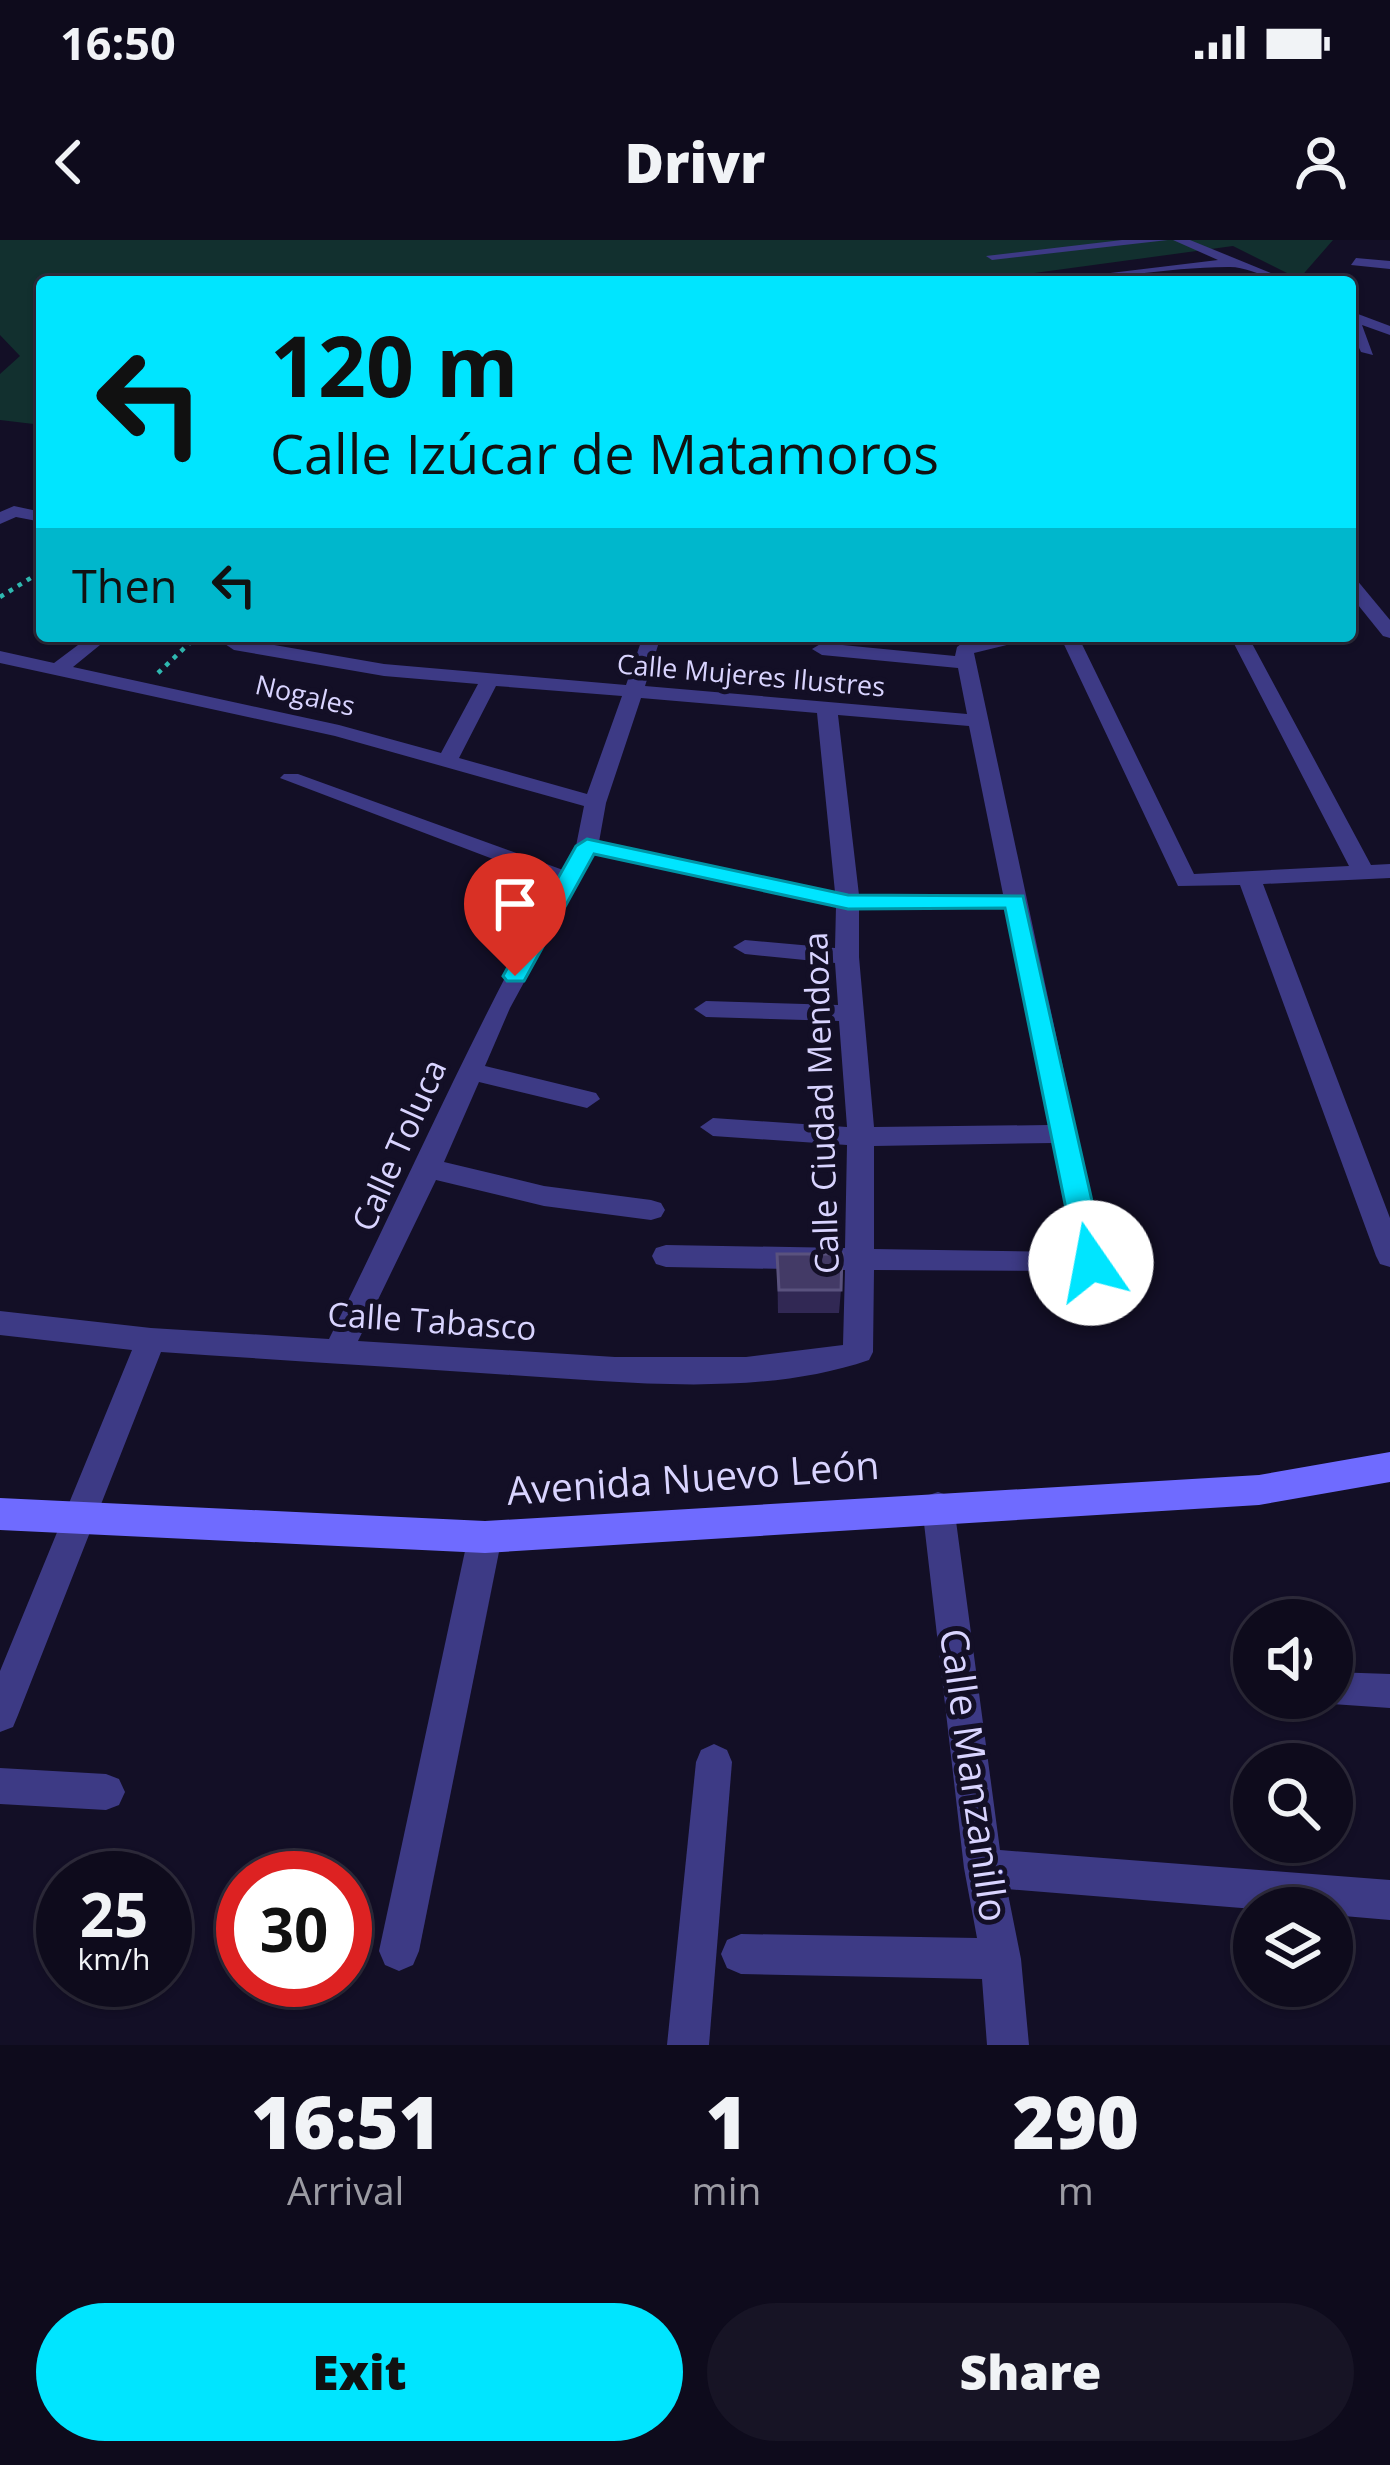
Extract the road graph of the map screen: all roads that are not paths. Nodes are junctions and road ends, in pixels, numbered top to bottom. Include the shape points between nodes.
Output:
1 (1162, 240) edge
2 (1179, 240) edge
3 (992, 256) dead end
4 (1236, 262) junction
5 (1356, 262) dead end
6 (1390, 265) edge
7 (1101, 276) edge
8 (1271, 276) edge
9 (1356, 318) edge
10 (1356, 325) edge
11 (1390, 332) edge
12 (1390, 348) edge
13 (1368, 352) junction
14 (1356, 353) edge
15 (1358, 605) edge
16 (1383, 632) edge
17 (94, 642) edge
18 (650, 642) edge
19 (988, 642) edge
20 (1072, 642) edge
21 (1242, 642) edge
22 (234, 644) dead end
23 (822, 650) dead end
24 (1390, 650) edge
25 (0, 657) edge
26 (967, 663) junction
27 (60, 668) junction
28 (490, 681) junction
29 (634, 694) junction
30 (827, 709) junction
31 (979, 721) junction
32 (448, 761) junction
33 (291, 778) dead end
34 (595, 803) junction
35 (587, 846) junction
36 (1390, 872) edge
37 (1364, 873) junction
38 (566, 879) junction
39 (1250, 880) junction
40 (1015, 901) junction
41 (848, 902) junction
42 (745, 947) dead end
43 (847, 957) junction
44 (706, 1010) dead end
45 (851, 1013) junction
46 (468, 1071) junction
47 (587, 1099) dead end
48 (713, 1127) dead end
49 (1065, 1134) junction
50 (861, 1137) junction
51 (428, 1168) junction
52 (651, 1210) dead end
53 (666, 1256) dead end
54 (1390, 1256) edge
55 (859, 1262) junction
56 (0, 1323) edge
57 (152, 1340) junction
58 (339, 1349) junction
59 (858, 1352) joint
60 (1390, 1467) edge
61 (938, 1506) junction
62 (0, 1514) edge
63 (78, 1517) junction
64 (485, 1537) junction
65 (1353, 1689) edge
66 (1390, 1691) edge
67 (0, 1715) edge
68 (714, 1762) dead end
69 (0, 1786) edge
70 (106, 1792) dead end
71 (982, 1868) junction
72 (1390, 1900) edge
73 (399, 1951) dead end
74 (741, 1954) dead end
75 (1001, 1959) junction
76 (688, 2045) edge
77 (1009, 2045) edge

1 - 3 street
2 - 4 street
4 - 7 street
4 - 8 street
5 - 6 street
9 - 11 street
10 - 13 street
12 - 13 street
13 - 14 street
15 - 16 street
16 - 24 street
17 - 27 street
18 - 29 street, Calle Toluca
19 - 26 street via 964,651
20 - 39 street via 1186,881
21 - 37 street
22 - 28 street, Calle Mujeres Ilustres
23 - 26 street
25 - 27 street, Nogales
26 - 31 street
27 - 32 street, Nogales
28 - 29 street, Calle Mujeres Ilustres
28 - 32 street
29 - 30 street, Calle Mujeres Ilustres
29 - 34 street, Calle Toluca
30 - 31 street, Calle Mujeres Ilustres
30 - 41 street, Calle Ciudad Mendoza
31 - 40 street
32 - 34 street, Nogales
33 - 38 street
34 - 35 street, Calle Toluca
35 - 38 street, Calle Toluca
35 - 41 street
36 - 37 street
37 - 39 street
38 - 46 street, Calle Toluca
39 - 54 street
40 - 41 street
40 - 49 street
41 - 43 street, Calle Ciudad Mendoza
42 - 43 street
43 - 45 street, Calle Ciudad Mendoza
44 - 45 street
45 - 50 street, Calle Ciudad Mendoza
46 - 47 street
46 - 51 street, Calle Toluca
48 - 50 street
49 - 50 street
49 - 55 street via 1091,1263
50 - 55 street, Calle Ciudad Mendoza
51 - 52 street via 544,1196
51 - 58 street, Calle Toluca
53 - 55 street
55 - 59 street, Calle Ciudad Mendoza
56 - 57 street, Calle Tabasco
57 - 58 street, Calle Tabasco
57 - 63 street
58 - 59 street, Calle Tabasco via 615,1370 746,1370
60 - 61 main road, Avenida Nuevo León via 1259,1490
61 - 64 main road, Avenida Nuevo León
61 - 71 street, Calle Manzanillo
62 - 63 main road, Avenida Nuevo León
63 - 64 main road, Avenida Nuevo León
63 - 67 street
64 - 73 street
65 - 66 street
68 - 76 street
69 - 70 street
71 - 72 street
71 - 75 street, Calle Manzanillo
74 - 75 street
75 - 77 street, Calle Manzanillo

